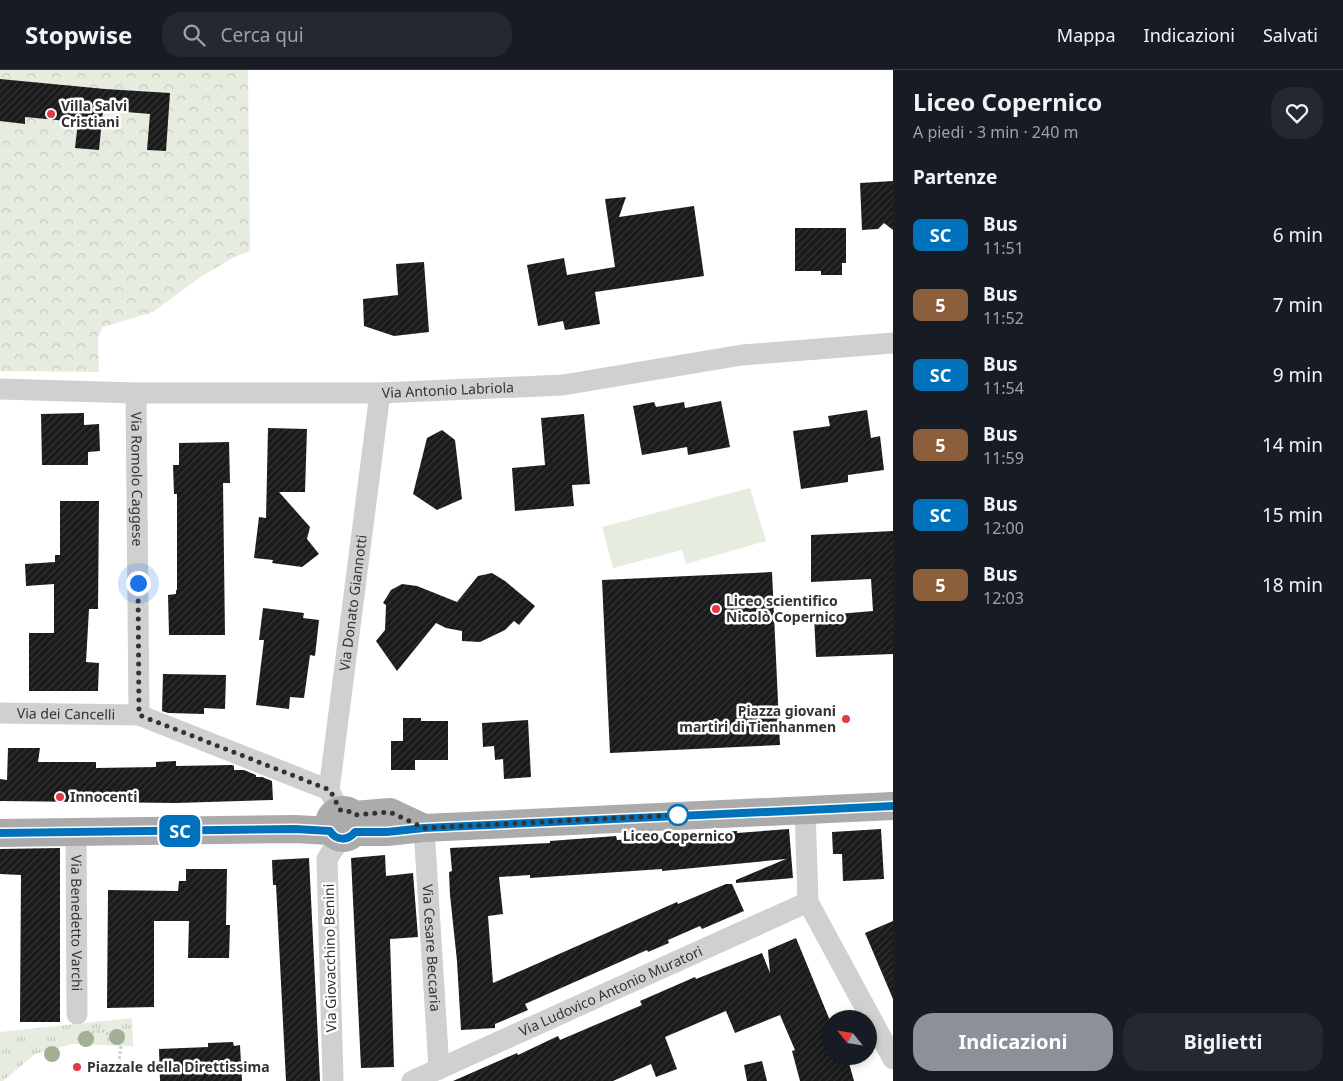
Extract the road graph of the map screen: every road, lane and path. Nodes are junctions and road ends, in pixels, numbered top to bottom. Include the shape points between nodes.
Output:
1 (893, 342) edge
2 (0, 389) edge
3 (136, 393) junction
4 (380, 393) junction
5 (0, 713) edge
6 (139, 715) junction
7 (893, 806) edge
8 (805, 809) junction
9 (339, 820) junction
10 (424, 828) junction
11 (0, 832) edge
12 (76, 832) junction
13 (808, 902) junction
14 (77, 1014) joint
15 (893, 1059) edge
16 (118, 1068) dead end
17 (439, 1069) junction
18 (332, 1081) edge
19 (412, 1081) edge

1 - 4 street, Via Antonio Labriola via 742,355 563,385
2 - 3 street, Via Antonio Labriola
3 - 4 street, Via Antonio Labriola
3 - 6 street, Via Romolo Caggese
4 - 9 street, Via Donato Giannotti
5 - 6 street, Via dei Cancelli
6 - 9 street, Via dei Cancelli
7 - 8 main road
8 - 10 main road
8 - 13 street
9 - 10 main road via 387,832
9 - 12 main road via 295,829
9 - 18 street, Via Giovacchino Benini via 327,859
10 - 17 street, Via Cesare Beccaria
11 - 12 main road
12 - 14 street, Via Benedetto Varchi
13 - 15 street
13 - 17 street, Via Ludovico Antonio Muratori
14 - 16 path via 75,1031 104,1031 121,1046
17 - 19 street, Via Ludovico Antonio Muratori

